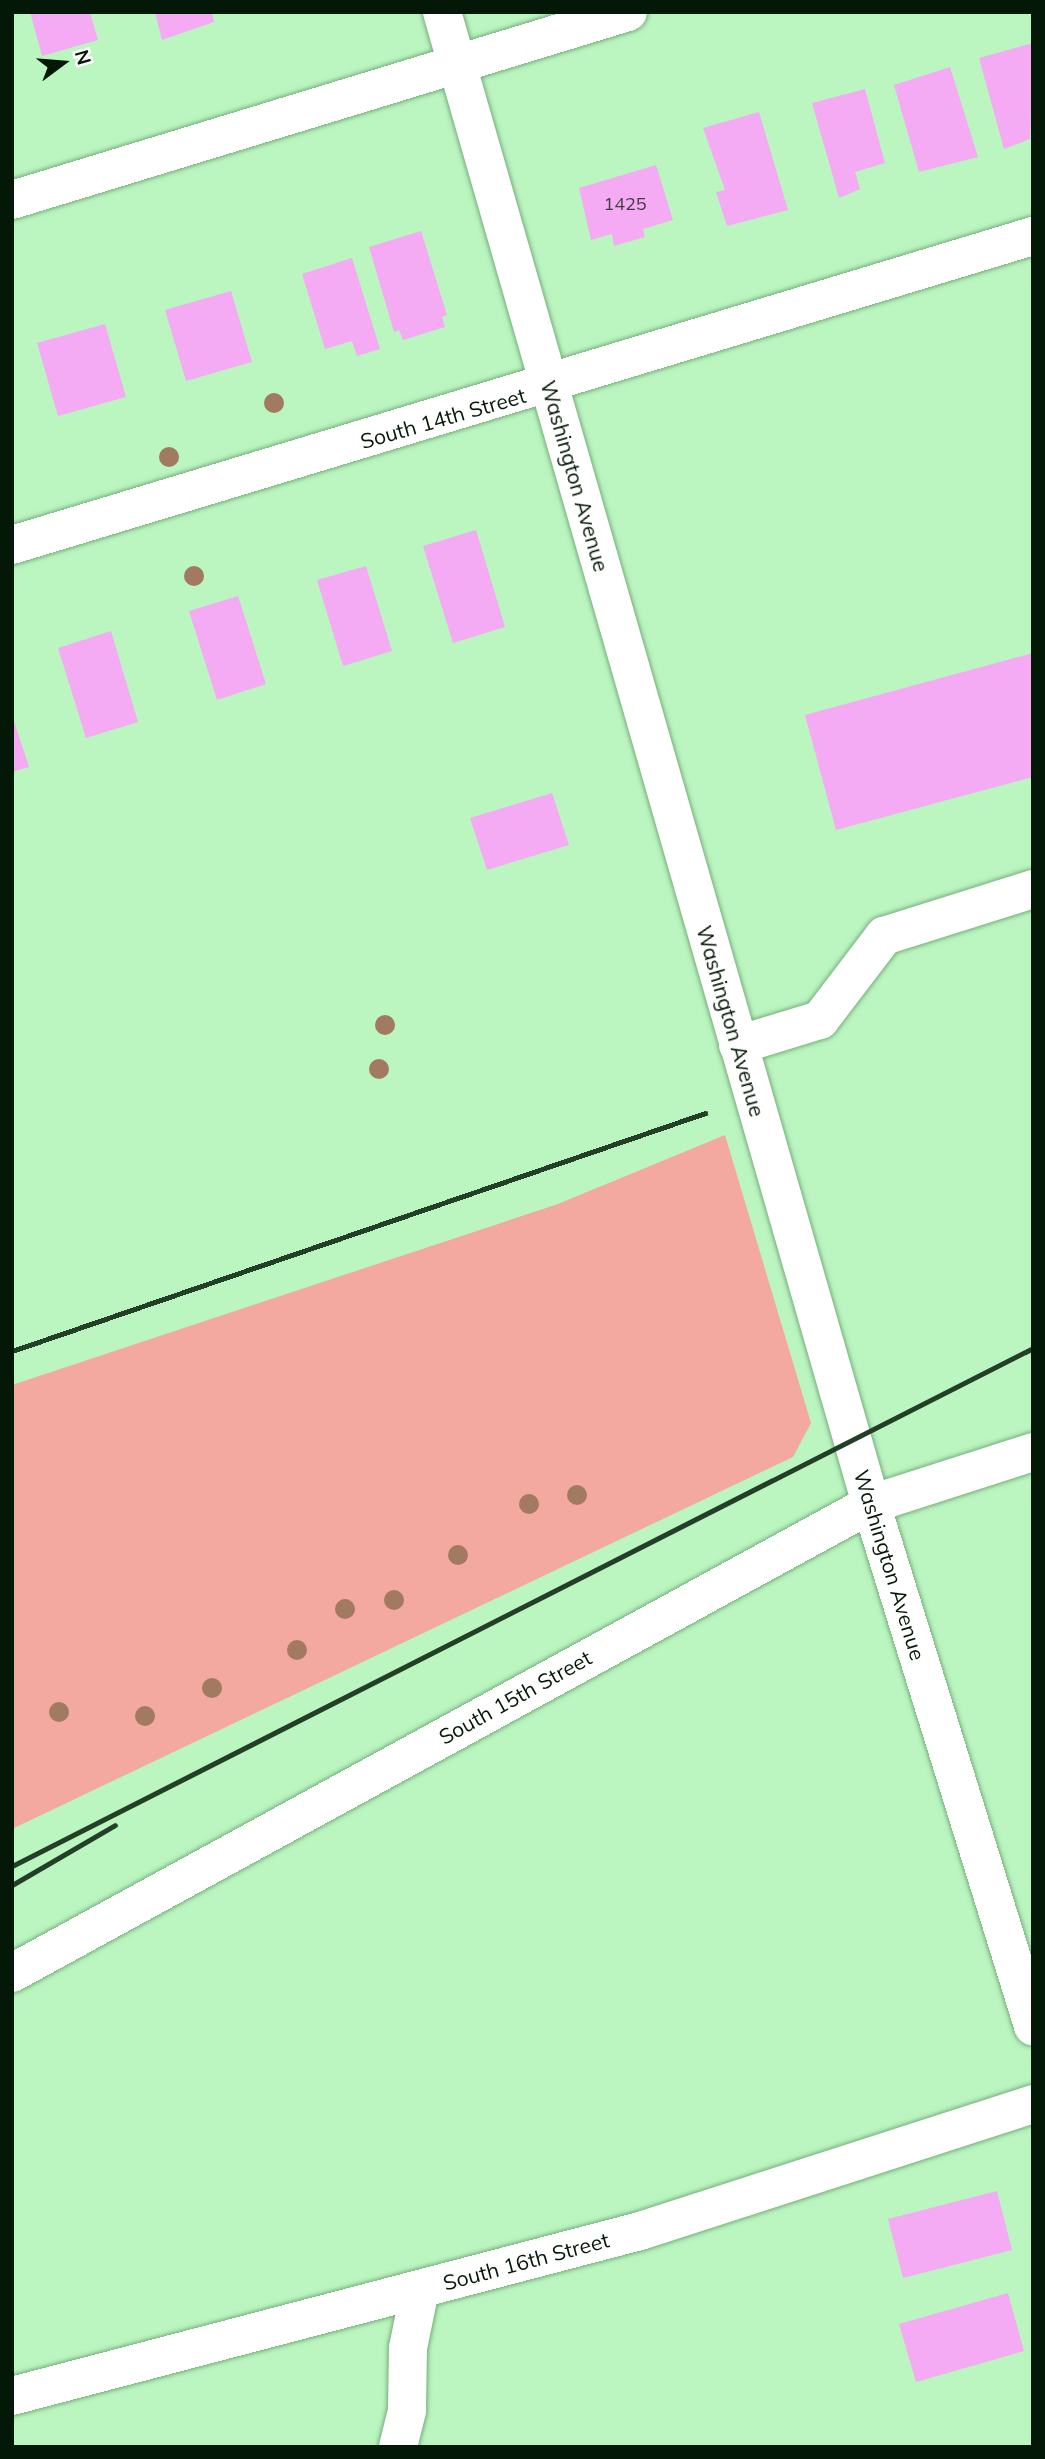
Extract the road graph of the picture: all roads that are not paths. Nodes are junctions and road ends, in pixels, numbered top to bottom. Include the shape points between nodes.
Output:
1 (442, 12) edge
2 (628, 12) edge
3 (457, 64) junction
4 (12, 200) edge
5 (1033, 236) edge
6 (549, 386) junction
7 (12, 545) edge
8 (1033, 889) edge
9 (738, 1045) junction
10 (1033, 1452) edge
11 (871, 1504) junction
12 (12, 1973) edge
13 (1033, 2026) edge
14 (1033, 2104) edge
15 (420, 2289) junction
16 (12, 2396) edge
17 (398, 2447) edge

1 - 3 street, Washington Avenue
2 - 3 street
3 - 4 street
3 - 6 street, Washington Avenue
5 - 6 street, South 14th Street
6 - 7 street, South 14th Street
6 - 9 street, Washington Avenue
8 - 9 street via 884,936 820,1020
9 - 11 street, Washington Avenue
10 - 11 street, South 15th Street
11 - 12 street, South 15th Street
11 - 13 street, Washington Avenue
14 - 15 street, South 16th Street via 640,2231
15 - 16 street, South 16th Street
15 - 17 street via 408,2348 407,2410

